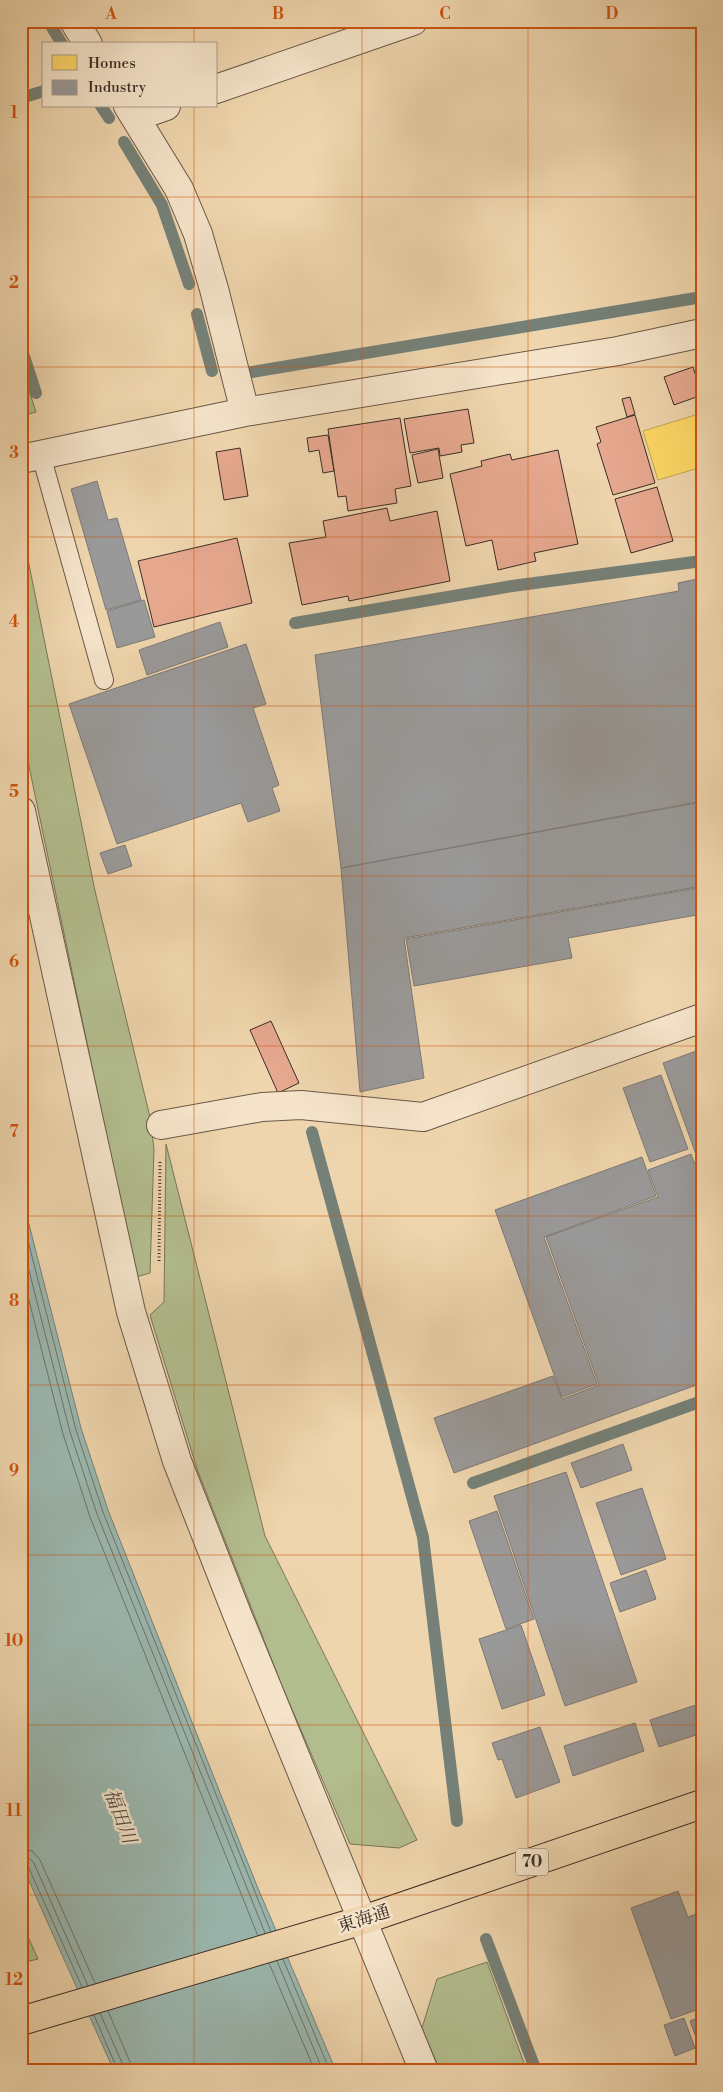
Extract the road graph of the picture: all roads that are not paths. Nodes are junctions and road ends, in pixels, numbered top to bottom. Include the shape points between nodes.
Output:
1 (74, 21) edge
2 (413, 21) edge
3 (87, 42) edge
4 (218, 88) edge
5 (155, 108) edge
6 (132, 112) edge
7 (702, 333) edge
8 (245, 412) junction
9 (31, 457) edge
10 (104, 680) dead end
11 (21, 811) edge
12 (702, 1018) edge
13 (161, 1125) road end
14 (702, 1804) edge
15 (363, 1920) junction
16 (24, 2020) edge
17 (424, 2071) edge

1 - 3 street
2 - 4 street
5 - 6 street
6 - 8 street via 180,189 198,234
7 - 8 street via 618,351
8 - 9 street
9 - 10 lane
11 - 15 street via 130,1312 177,1461
12 - 13 street via 423,1117 301,1105 262,1107
14 - 15 main road, 東海通 / 70
15 - 16 main road, 東海通 / 70
15 - 17 street

